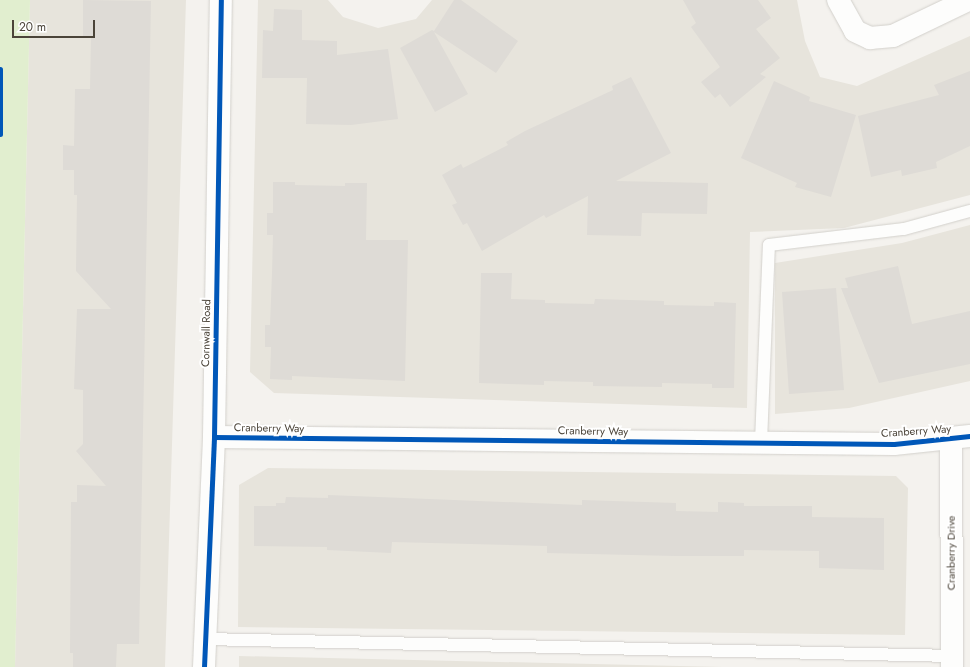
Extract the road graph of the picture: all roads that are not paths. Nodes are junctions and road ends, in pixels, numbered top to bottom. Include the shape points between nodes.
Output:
1 (221, 0) edge
2 (838, 0) edge
3 (968, 0) edge
4 (970, 211) edge
5 (214, 437) junction
6 (960, 438) edge
7 (761, 442) junction
8 (205, 639) junction
9 (952, 662) edge
10 (204, 667) edge

1 - 5 street, Cornwall Road
2 - 3 street via 855,31 870,38 893,36
4 - 7 lane via 904,229 769,245
5 - 7 street, Cranberry Way
5 - 8 street, Cornwall Road
6 - 7 street, Cranberry Way via 894,444
6 - 9 street, Cranberry Drive
8 - 9 lane
8 - 10 street, Cornwall Road

